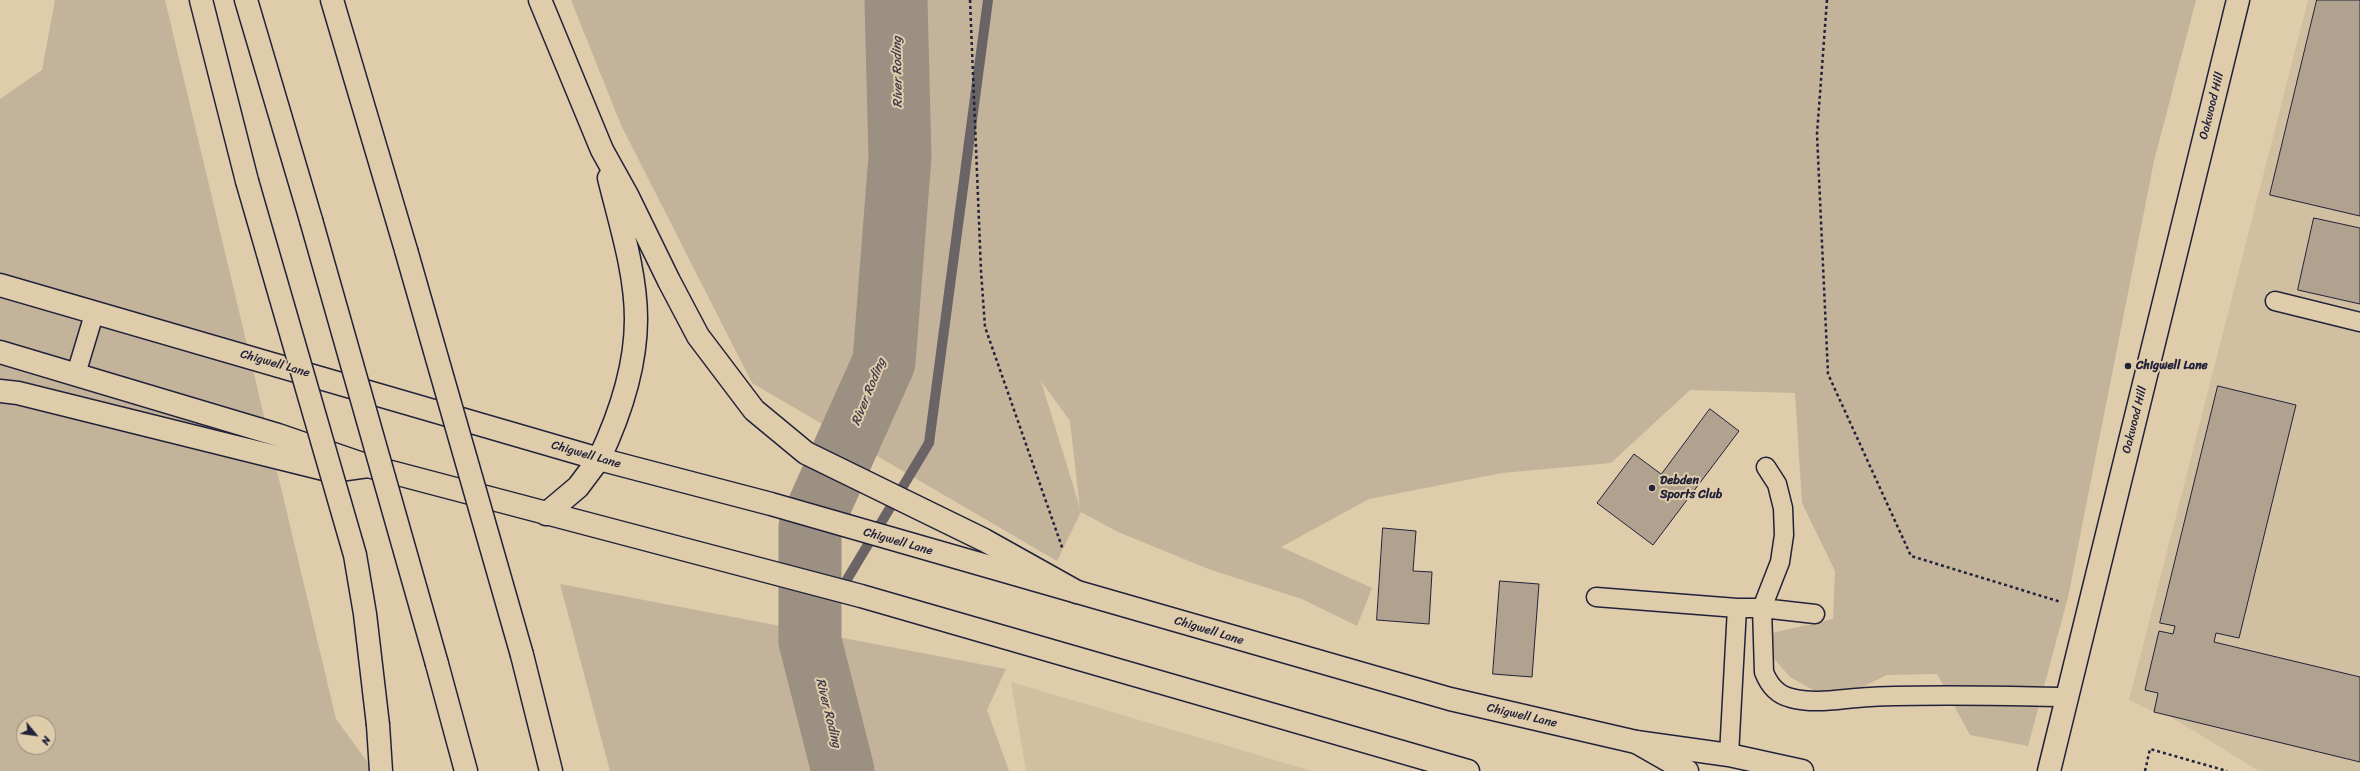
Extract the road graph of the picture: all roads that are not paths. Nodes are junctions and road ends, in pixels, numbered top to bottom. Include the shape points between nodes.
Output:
1 (201, 0) edge
2 (246, 0) edge
3 (332, 0) edge
4 (540, 0) edge
5 (2238, 0) edge
6 (602, 150) junction
7 (0, 285) edge
8 (2275, 301) dead end
9 (96, 311) junction
10 (2360, 322) edge
11 (0, 352) edge
12 (76, 374) junction
13 (0, 390) edge
14 (599, 459) junction
15 (368, 466) junction
16 (1766, 466) dead end
17 (546, 514) junction
18 (1077, 592) junction
19 (1596, 597) dead end
20 (1737, 608) junction
21 (1762, 608) junction
22 (1815, 614) dead end
23 (2067, 697) junction
24 (1636, 742) junction
25 (1729, 755) junction
26 (381, 771) edge
27 (466, 771) edge
28 (552, 771) edge
29 (1468, 771) edge
30 (1687, 771) edge
31 (1802, 771) edge
32 (2049, 771) edge

1 - 26 main road, bridge via 247,181 355,555 365,614
2 - 27 main road, bridge via 311,220
3 - 28 main road, bridge via 522,655
4 - 6 main road
5 - 23 main road, Oakwood Hill
6 - 14 main road via 626,250 636,318 635,348 613,427
6 - 18 main road via 698,336 754,410 806,453 984,540
7 - 9 main road, Chigwell Lane
8 - 10 lane
9 - 12 lane
9 - 14 main road, Chigwell Lane
11 - 12 main road
12 - 15 main road via 278,435
13 - 15 main road via 332,472
14 - 17 main road via 578,487
14 - 18 main road, Chigwell Lane via 771,504
15 - 17 main road
16 - 21 lane via 1777,484 1783,508 1784,535 1780,562
17 - 29 main road via 861,596
18 - 24 main road, Chigwell Lane via 1450,699
19 - 20 lane
20 - 21 lane
20 - 25 lane
21 - 22 lane
21 - 23 lane via 1764,672 1768,682 1790,698 1814,702 1870,697
23 - 32 main road, Oakwood Hill
24 - 25 main road, Chigwell Lane
24 - 30 main road
25 - 31 main road, Chigwell Lane

